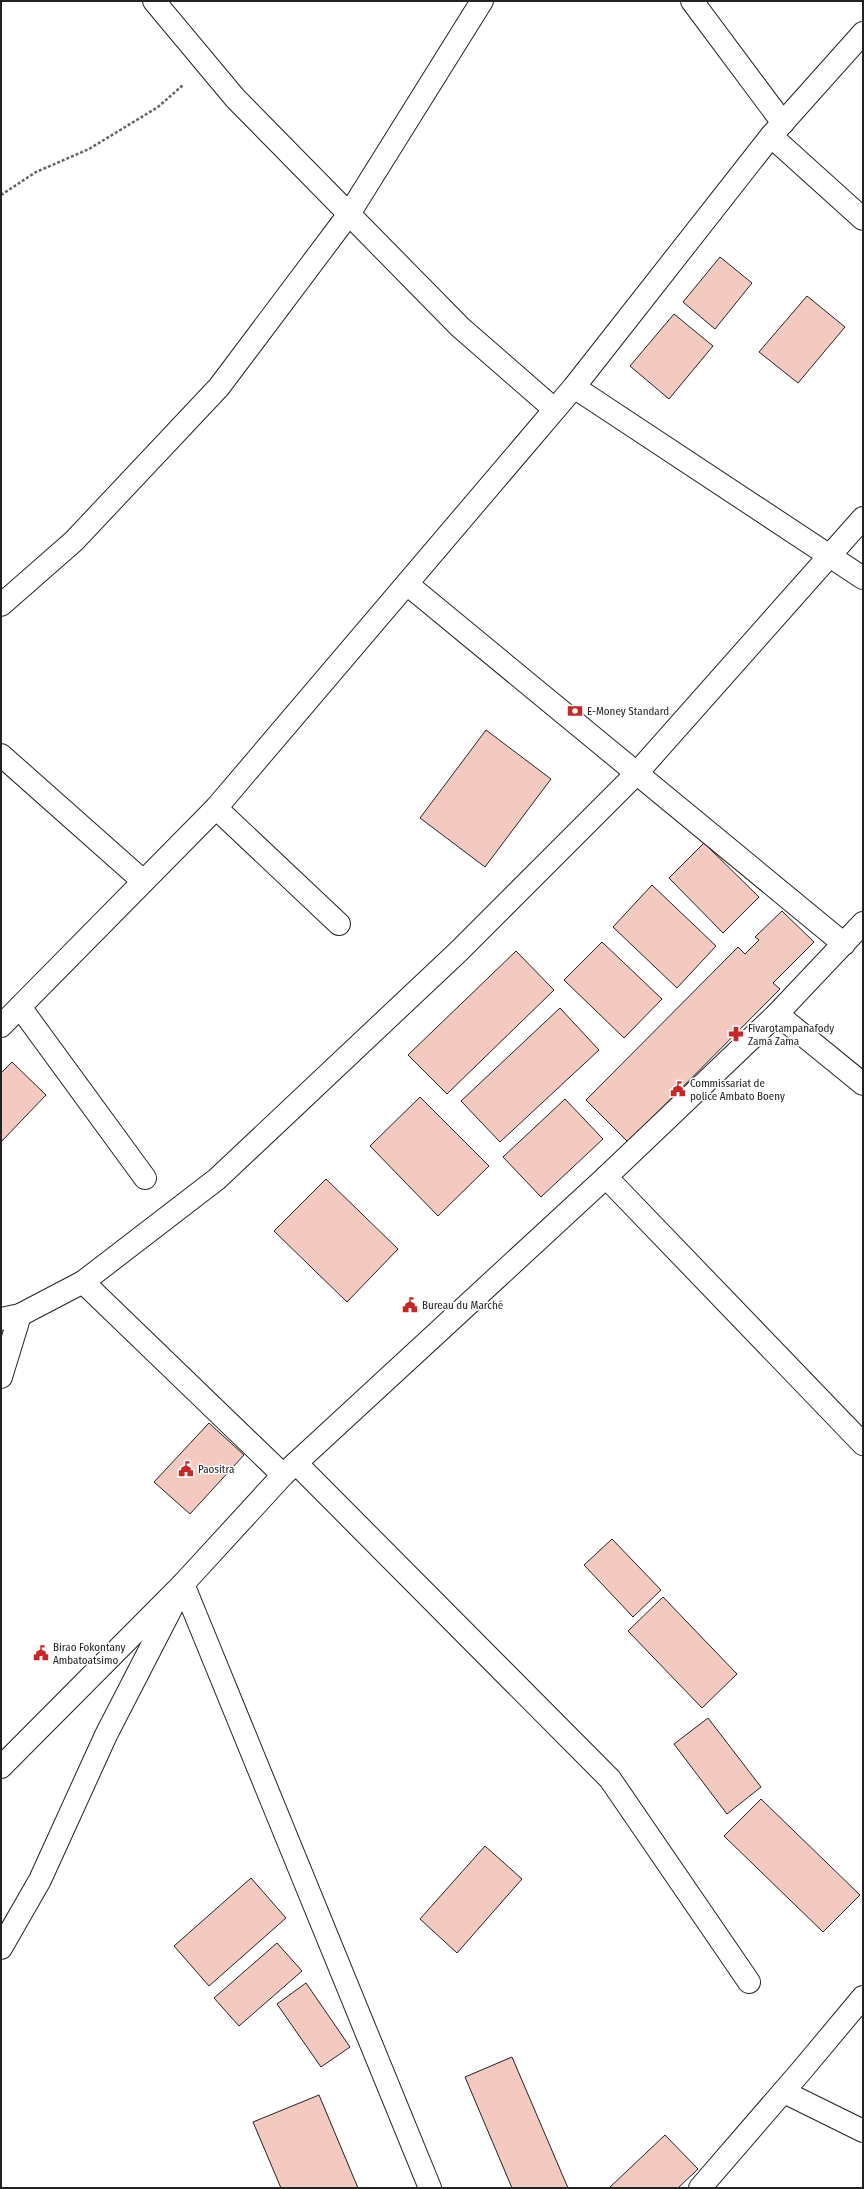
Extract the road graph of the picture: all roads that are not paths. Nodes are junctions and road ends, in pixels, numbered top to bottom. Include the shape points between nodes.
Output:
1 (154, 1) edge
2 (482, 1) edge
3 (692, 1) edge
4 (863, 33) edge
5 (777, 130) junction
6 (350, 214) junction
7 (863, 219) edge
8 (574, 387) junction
9 (554, 410) junction
10 (863, 518) edge
11 (830, 556) junction
12 (863, 578) edge
13 (407, 584) junction
14 (1, 605) edge
15 (1, 755) edge
16 (636, 774) junction
17 (216, 808) junction
18 (143, 881) junction
19 (863, 923) edge
20 (339, 924) dead end
21 (844, 944) junction
22 (20, 1007) junction
23 (777, 1014) junction
24 (1, 1026) edge
25 (863, 1084) edge
26 (606, 1177) junction
27 (145, 1178) dead end
28 (83, 1282) junction
29 (10, 1317) edge
30 (1, 1377) edge
31 (863, 1444) edge
32 (290, 1469) junction
33 (183, 1584) junction
34 (1, 1767) edge
35 (1, 1948) edge
36 (748, 1982) dead end
37 (863, 1997) edge
38 (784, 2092) junction
39 (863, 2131) edge
40 (430, 2188) edge
41 (700, 2188) edge

1 - 6 street via 235,98
2 - 6 street
3 - 5 street
4 - 5 street
5 - 7 street
5 - 8 street
6 - 9 street via 460,327
6 - 14 street via 219,387 74,541
8 - 9 street
8 - 11 street
9 - 13 street
10 - 11 street
11 - 12 street
11 - 16 street
13 - 16 street
13 - 17 street
15 - 18 street
16 - 21 street
16 - 28 street via 459,951 217,1179
17 - 18 street
17 - 20 street
18 - 22 street
19 - 21 street
21 - 23 street
22 - 24 street
22 - 27 street
23 - 25 street
23 - 26 street
26 - 31 street
26 - 32 street
28 - 29 street
28 - 32 street
29 - 30 street
32 - 33 street
32 - 36 street via 610,1779
33 - 34 street
33 - 35 street via 106,1734 40,1880
33 - 40 street
37 - 38 street
38 - 39 street
38 - 41 street

